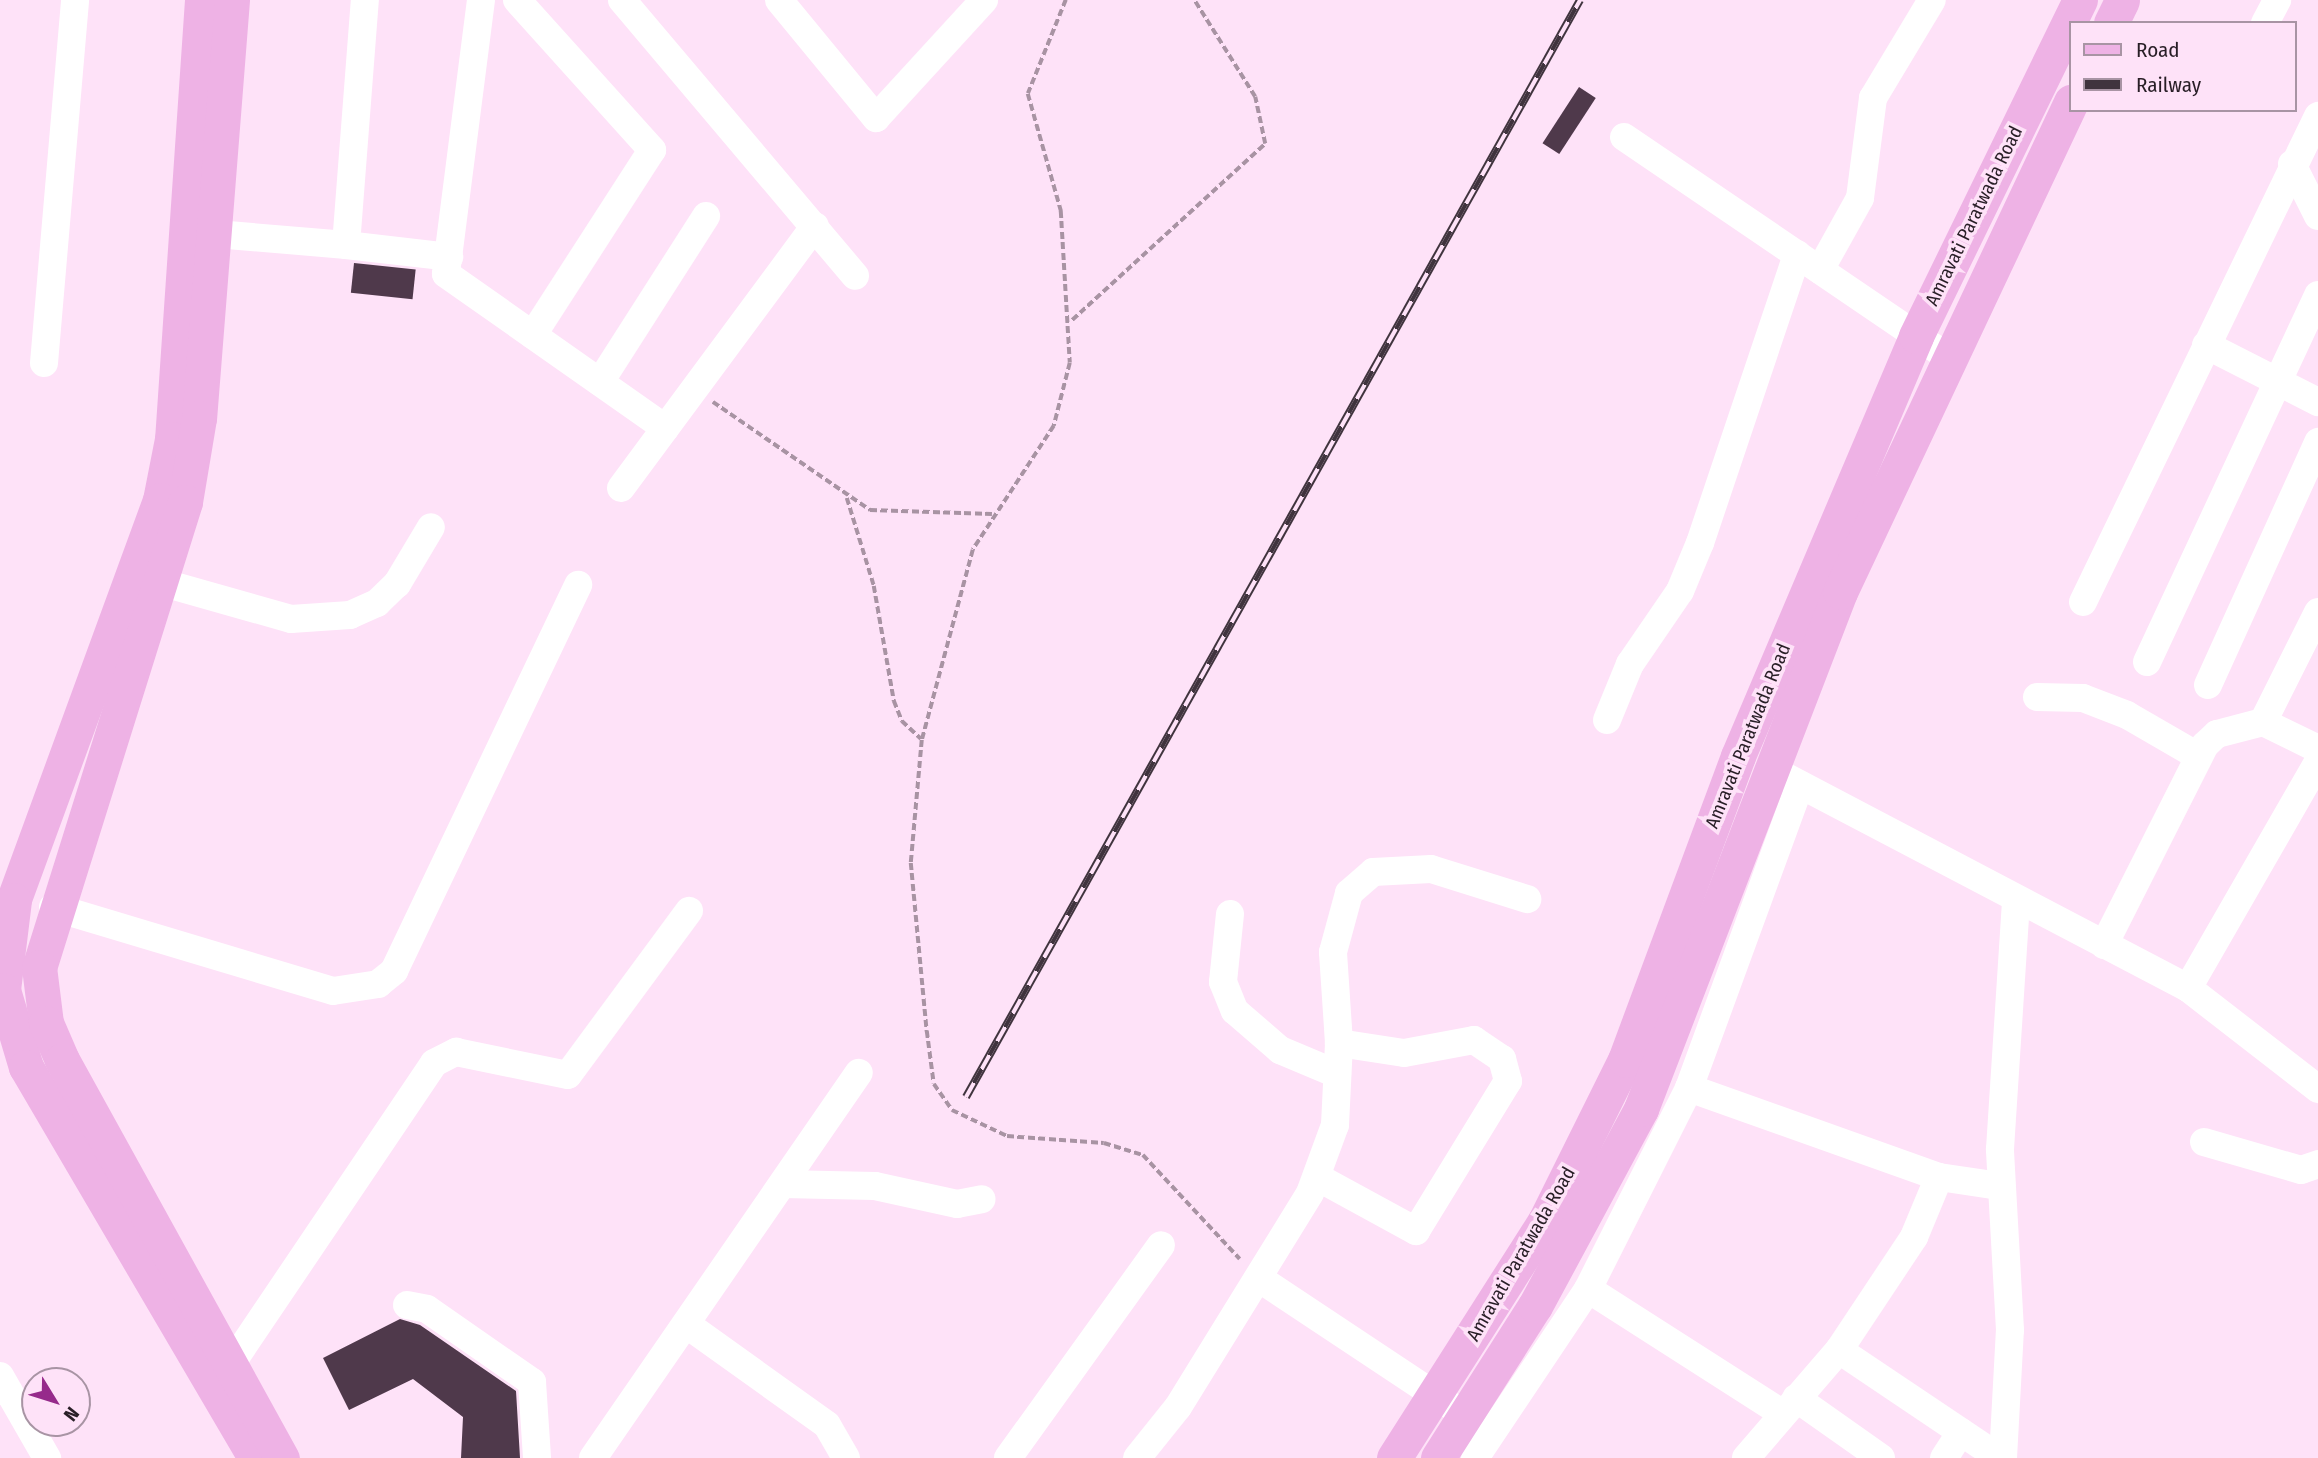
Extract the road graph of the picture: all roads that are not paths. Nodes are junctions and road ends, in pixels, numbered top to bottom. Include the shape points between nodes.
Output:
1 (75, 0) edge
2 (202, 0) edge
3 (232, 0) edge
4 (365, 0) edge
5 (481, 0) edge
6 (517, 0) edge
7 (622, 0) edge
8 (779, 0) edge
9 (984, 0) edge
10 (1931, 0) edge
11 (2080, 0) edge
12 (2122, 0) edge
13 (2277, 0) edge
14 (2112, 21) edge
15 (2266, 21) edge
16 (2070, 104) edge
17 (2318, 116) edge
18 (1624, 136) dead end
19 (2292, 164) junction
20 (706, 216) dead end
21 (2318, 216) edge
22 (815, 226) junction
23 (200, 233) junction
24 (346, 245) junction
25 (449, 257) junction
26 (1808, 262) junction
27 (855, 276) dead end
28 (2318, 295) edge
29 (533, 335) junction
30 (1916, 336) junction
31 (2206, 345) junction
32 (1946, 356) junction
33 (44, 363) dead end
34 (2278, 381) junction
35 (600, 382) junction
36 (2318, 402) edge
37 (665, 428) junction
38 (2318, 442) edge
39 (621, 488) dead end
40 (431, 527) dead end
41 (150, 580) junction
42 (578, 585) dead end
43 (2084, 602) dead end
44 (2318, 612) edge
45 (2147, 662) dead end
46 (2208, 685) dead end
47 (2037, 697) dead end
48 (1607, 720) dead end
49 (2263, 722) junction
50 (2318, 749) edge
51 (2198, 757) junction
52 (2318, 762) edge
53 (1769, 769) junction
54 (1800, 785) junction
55 (1527, 899) dead end
56 (2015, 900) junction
57 (54, 907) junction
58 (690, 911) dead end
59 (1230, 914) dead end
60 (2, 942) edge
61 (2104, 945) junction
62 (42, 951) junction
63 (2188, 988) junction
64 (1339, 1043) junction
65 (859, 1073) dead end
66 (1337, 1074) junction
67 (1689, 1088) junction
68 (2318, 1089) edge
69 (2204, 1142) dead end
70 (2318, 1164) edge
71 (1317, 1177) junction
72 (1939, 1177) junction
73 (783, 1184) junction
74 (2000, 1186) junction
75 (982, 1199) dead end
76 (1161, 1245) dead end
77 (1260, 1279) junction
78 (1588, 1289) junction
79 (407, 1305) dead end
80 (686, 1324) junction
81 (1839, 1350) junction
82 (0, 1376) edge
83 (223, 1377) junction
84 (1437, 1397) junction
85 (1789, 1406) junction
86 (1466, 1416) junction
87 (1961, 1432) junction
88 (47, 1458) edge
89 (255, 1458) edge
90 (282, 1458) edge
91 (537, 1458) edge
92 (593, 1458) edge
93 (846, 1458) edge
94 (1008, 1458) edge
95 (1137, 1458) edge
96 (1394, 1458) edge
97 (1438, 1458) edge
98 (1475, 1458) edge
99 (1747, 1458) edge
100 (1881, 1458) edge
101 (1944, 1458) edge
102 (2001, 1458) edge

1 - 33 street
2 - 23 main road
3 - 23 main road
4 - 24 street
5 - 25 street
6 - 29 street via 652,150
7 - 22 street
8 - 9 street via 876,118
10 - 26 street via 1873,98 1860,198
11 - 30 main road, Amravati Paratwada Road
12 - 14 main road
13 - 15 street
16 - 32 main road, Amravati Paratwada Road
17 - 19 street
18 - 26 street
19 - 21 street
19 - 31 street
20 - 35 street
22 - 27 street
22 - 37 street
23 - 24 street
23 - 41 main road via 199,418
24 - 25 street
25 - 29 street via 446,274
26 - 30 street
26 - 48 street via 1680,591 1630,664
28 - 34 street
29 - 35 street
30 - 32 street
30 - 84 main road, Amravati Paratwada Road via 1738,755 1625,1060 1545,1221
31 - 34 street
31 - 43 street
32 - 53 main road, Amravati Paratwada Road via 1840,592
34 - 36 street
34 - 45 street
35 - 37 street
37 - 39 street
38 - 46 street
40 - 41 street via 397,584 377,603 350,615 291,619
41 - 57 main road
41 - 60 main road
42 - 57 street via 394,971 378,984 333,991
44 - 49 street
47 - 51 street via 2083,698 2127,715
49 - 50 street
49 - 51 street via 2217,734
51 - 61 street
52 - 63 street
53 - 54 street
53 - 86 main road, Amravati Paratwada Road via 1642,1109 1535,1306
54 - 56 street
54 - 67 street
55 - 64 street via 1431,869 1396,869 1360,880 1349,892 1333,952
56 - 61 street
56 - 74 street
57 - 62 main road
58 - 83 street via 568,1075 558,1078 456,1052 434,1063
59 - 66 street via 1223,982 1235,1012 1280,1050
60 - 62 street
60 - 83 main road via 3,990 26,1067
61 - 63 street
62 - 83 main road via 40,997 62,1060
63 - 68 street
64 - 66 street
64 - 71 street via 1404,1053 1474,1040 1502,1059 1508,1081 1416,1231
65 - 73 street
66 - 71 street via 1335,1125
67 - 72 street
67 - 78 street
69 - 70 street via 2301,1170
71 - 77 street
72 - 74 street
72 - 81 street via 1914,1237
73 - 75 street via 875,1186 957,1204
73 - 80 street
74 - 102 street via 2010,1330
76 - 94 street
77 - 84 street
77 - 95 street
78 - 85 street
78 - 98 street
79 - 91 street via 426,1309 527,1376 535,1389
80 - 92 street
80 - 93 street via 827,1424
81 - 85 street
81 - 87 street
82 - 88 street
83 - 89 main road
83 - 90 main road
84 - 86 street
84 - 96 main road, Amravati Paratwada Road
85 - 99 street
85 - 100 street
86 - 97 main road, Amravati Paratwada Road
87 - 101 street
87 - 102 street

